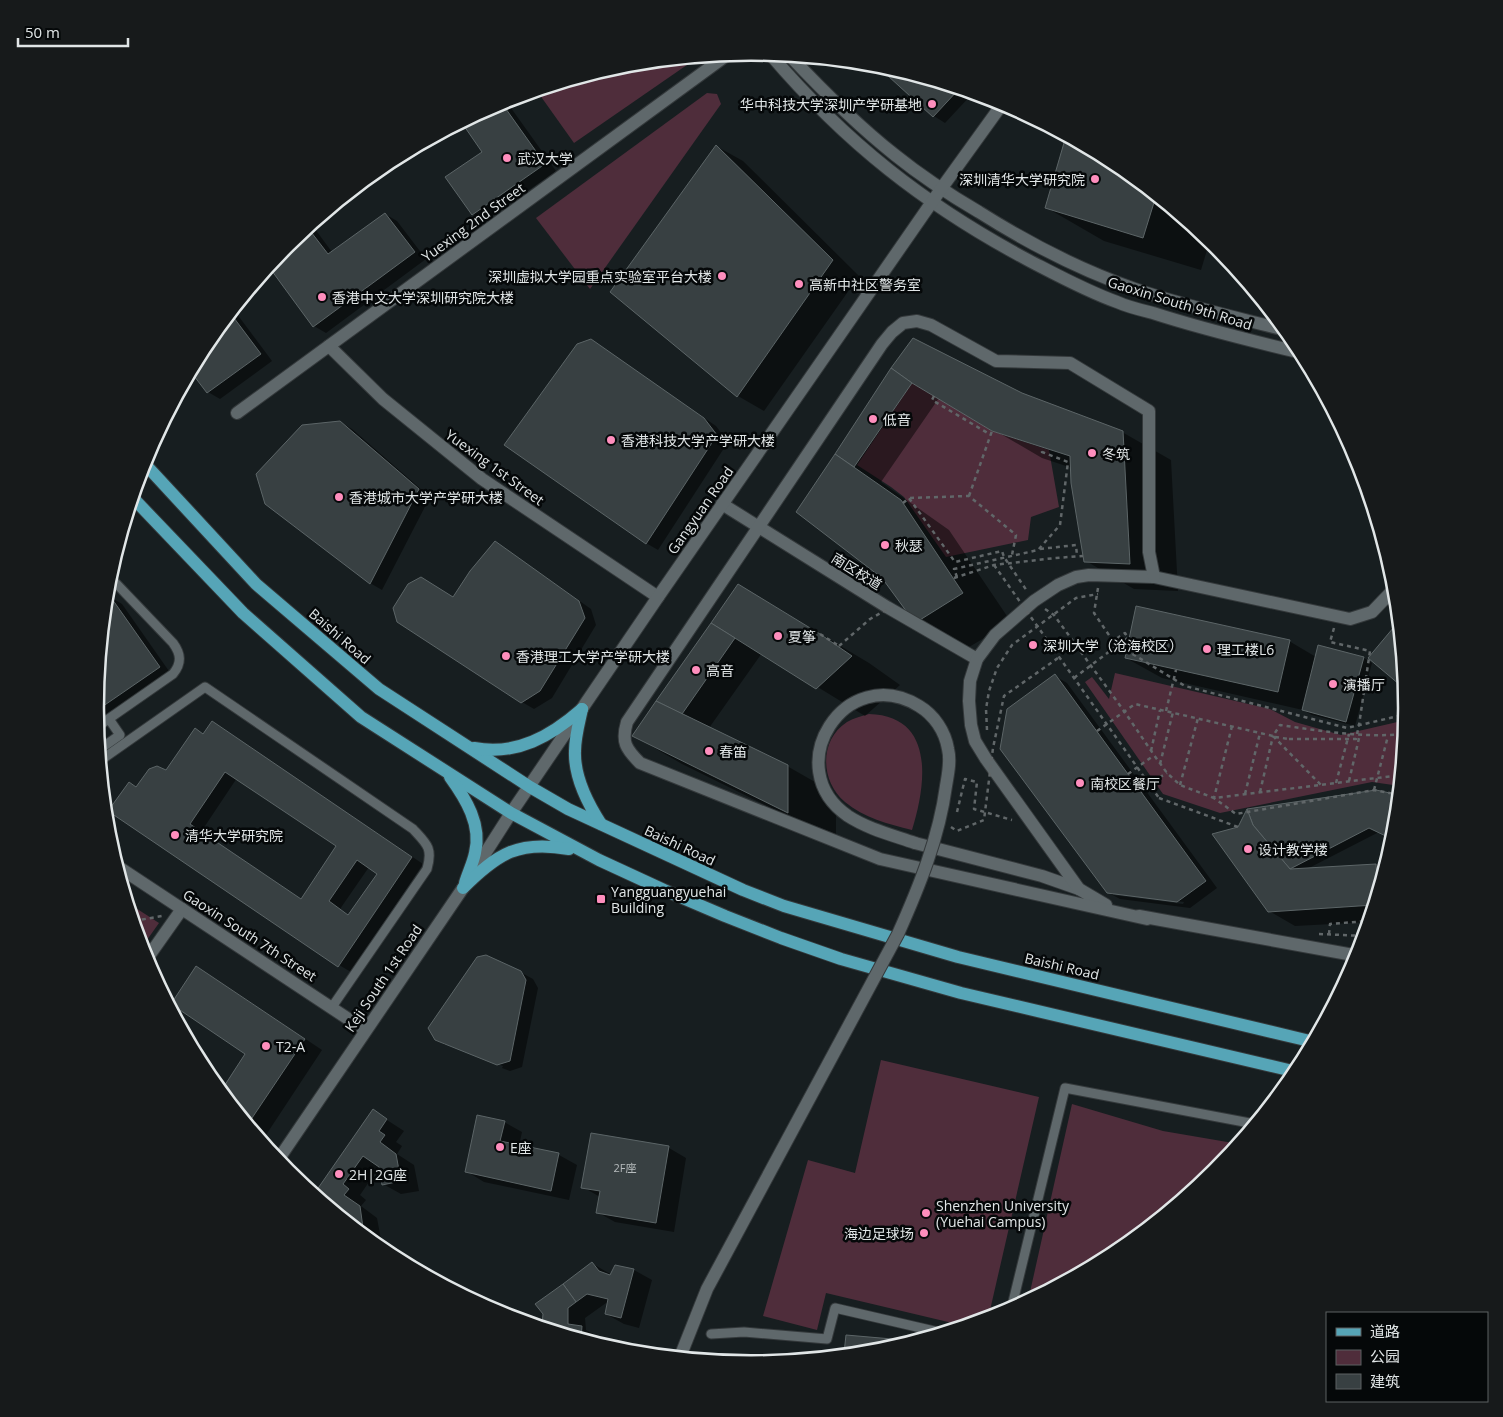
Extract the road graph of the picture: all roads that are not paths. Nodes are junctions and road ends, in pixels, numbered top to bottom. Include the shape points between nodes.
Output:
1 (777, 62) edge
2 (718, 63) edge
3 (797, 63) edge
4 (998, 110) edge
5 (941, 189) junction
6 (932, 202) junction
7 (1275, 328) edge
8 (329, 346) junction
9 (1291, 350) edge
10 (236, 413) dead end
11 (151, 470) edge
12 (138, 503) edge
13 (722, 504) junction
14 (759, 528) junction
15 (1154, 577) junction
16 (117, 584) edge
17 (1388, 595) edge
18 (658, 597) junction
19 (977, 659) junction
20 (582, 709) junction
21 (109, 719) junction
22 (105, 722) edge
23 (106, 745) edge
24 (466, 746) junction
25 (106, 756) edge
26 (445, 770) junction
27 (530, 787) junction
28 (511, 813) junction
29 (601, 824) junction
30 (931, 847) edge
31 (931, 847) edge
32 (931, 847) edge
33 (931, 847) edge
34 (582, 851) junction
35 (125, 872) edge
36 (463, 888) junction
37 (1079, 889) junction
38 (180, 911) junction
39 (1147, 919) junction
40 (152, 951) edge
41 (1350, 954) edge
42 (332, 1007) junction
43 (365, 1030) junction
44 (1307, 1040) edge
45 (1289, 1070) edge
46 (1248, 1123) edge
47 (282, 1154) edge
48 (1014, 1300) edge
49 (933, 1330) edge
50 (710, 1334) dead end
51 (683, 1351) edge

1 - 6 street, Gaoxin South 9th Road via 848,136
2 - 8 street, Yuexing 2nd Street
3 - 5 street, Gaoxin South 9th Road via 858,123
4 - 5 street, Gangyuan Road
5 - 6 street, Gangyuan Road
5 - 7 street, Gaoxin South 9th Road via 1069,262 1193,308
6 - 9 street, Gaoxin South 9th Road via 1062,279 1117,302 1232,337
6 - 13 street, Gangyuan Road
8 - 10 street, Yuexing 2nd Street
8 - 18 street, Yuexing 1st Street via 383,399 482,479
11 - 24 main road, Baishi Road via 256,584 379,689
12 - 26 main road via 243,613 362,717
13 - 14 street, 南区校道
13 - 18 street, Gangyuan Road
14 - 15 street via 882,344 903,323 916,321 931,325 996,360 1070,363 1149,411 1149,552
14 - 19 street, 南区校道
14 - 39 street via 627,722 624,735 628,750 640,763 880,859
15 - 17 street via 1350,619 1372,612
15 - 19 street via 1089,575 1058,585 995,635
16 - 21 lane via 173,643 180,657 173,674
18 - 20 street, Gangyuan Road
19 - 37 street via 970,681 969,701 976,741
20 - 24 main road via 550,734 522,746 487,750
20 - 27 street, Gangyuan Road
20 - 29 main road via 575,752 577,769 592,811
21 - 22 lane
21 - 23 lane via 120,735
24 - 27 main road, Baishi Road
25 - 42 lane via 205,687 413,830 426,843 431,855 427,869
26 - 28 main road
26 - 36 main road via 470,809 477,837
27 - 28 street, Gangyuan Road
27 - 29 main road, Baishi Road
28 - 34 main road
28 - 36 street, Keji South 1st Road
29 - 44 main road, Baishi Road via 784,906 958,957
30 - 37 street, bridge
31 - 32 street, bridge via 870,827 848,816 826,791 819,767 820,745 835,717 853,703 876,696 899,697 925,709 944,735 949,764 942,812
33 - 51 street, bridge via 898,934 707,1289
34 - 36 main road via 553,846 523,847 481,869
34 - 45 main road via 725,916 841,959 961,993
35 - 38 street, Gaoxin South 7th Street
36 - 43 street, Keji South 1st Road
37 - 39 street via 1104,904
38 - 40 street
38 - 42 street, Gaoxin South 7th Street
39 - 41 street
42 - 43 street, Gaoxin South 7th Street
43 - 47 street, Keji South 1st Road
46 - 48 lane via 1065,1088
49 - 50 lane via 835,1308 827,1340 744,1332

